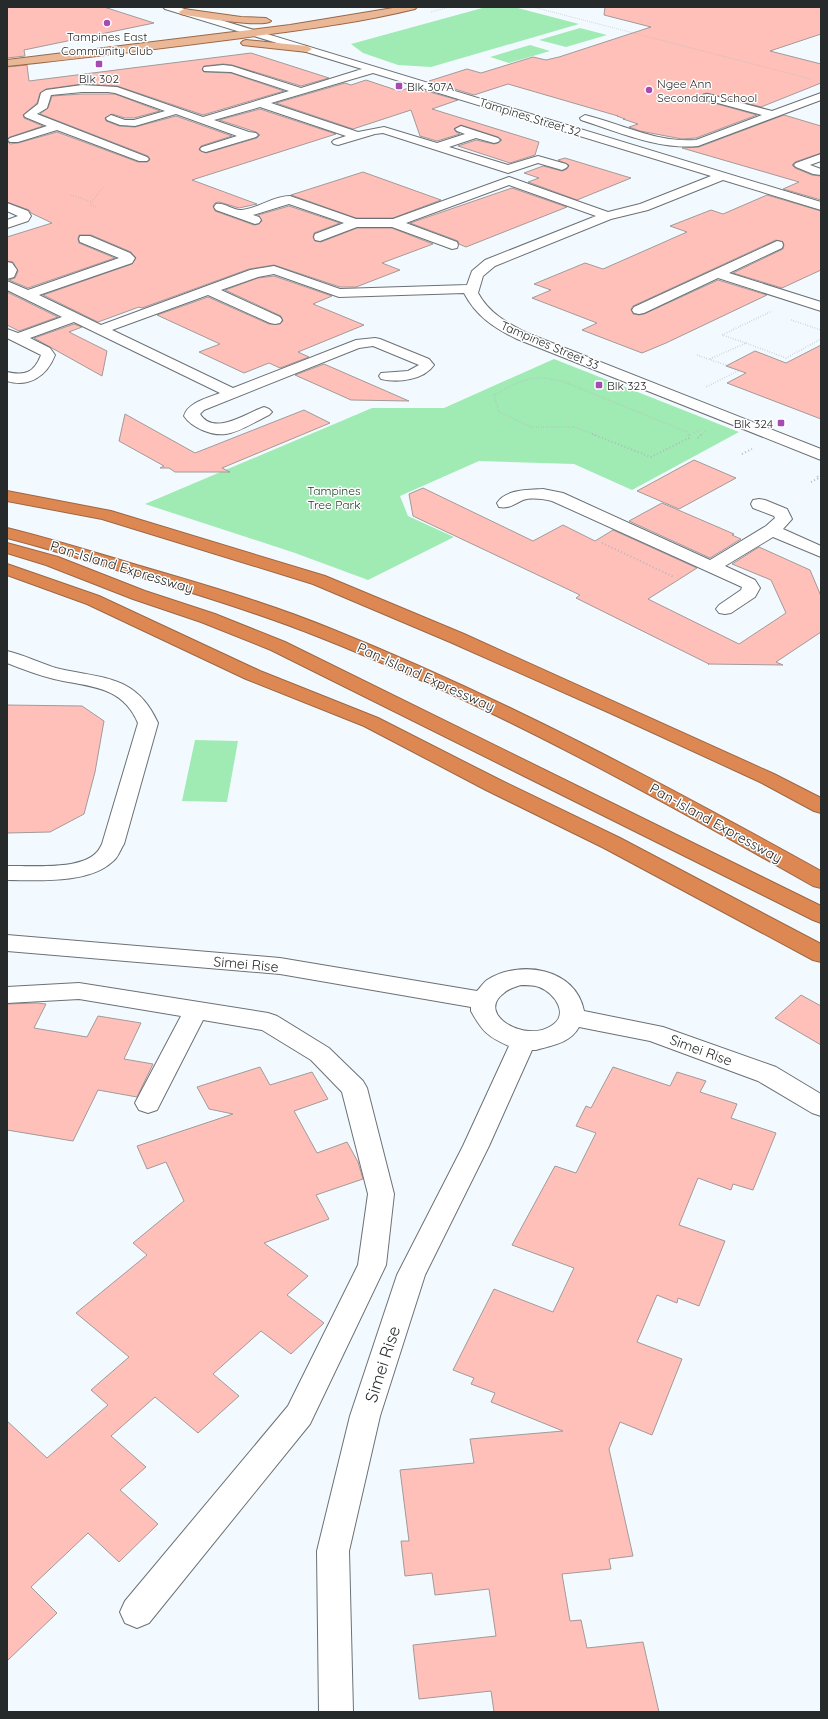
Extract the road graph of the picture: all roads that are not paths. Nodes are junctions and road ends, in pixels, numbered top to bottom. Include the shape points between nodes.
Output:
1 (168, 7) edge
2 (368, 7) edge
3 (412, 7) edge
4 (182, 11) junction
5 (290, 20) junction
6 (185, 22) dead end
7 (311, 25) junction
8 (239, 28) junction
9 (256, 33) junction
10 (160, 36) dead end
11 (149, 41) junction
12 (175, 43) junction
13 (303, 48) junction
14 (7, 56) edge
15 (7, 62) edge
16 (208, 69) dead end
17 (375, 69) junction
18 (300, 94) junction
19 (821, 96) edge
20 (707, 97) dead end
21 (260, 103) junction
22 (535, 107) dead end
23 (176, 111) junction
24 (518, 113) junction
25 (572, 114) dead end
26 (771, 114) junction
27 (111, 118) dead end
28 (204, 120) junction
29 (57, 126) junction
30 (458, 128) dead end
31 (263, 132) dead end
32 (476, 134) junction
33 (248, 136) junction
34 (357, 136) junction
35 (14, 140) dead end
36 (494, 140) dead end
37 (338, 142) dead end
38 (440, 146) junction
39 (206, 149) dead end
40 (821, 157) edge
41 (143, 160) dead end
42 (562, 166) dead end
43 (706, 171) junction
44 (817, 172) dead end
45 (508, 175) junction
46 (722, 176) junction
47 (7, 206) edge
48 (821, 206) edge
49 (220, 207) dead end
50 (240, 215) junction
51 (610, 215) junction
52 (258, 221) dead end
53 (355, 223) junction
54 (394, 223) junction
55 (7, 224) edge
56 (320, 236) dead end
57 (85, 239) dead end
58 (452, 245) dead end
59 (777, 245) dead end
60 (7, 266) edge
61 (717, 273) junction
62 (7, 276) edge
63 (7, 285) edge
64 (472, 289) junction
65 (209, 290) junction
66 (821, 294) edge
67 (27, 295) junction
68 (800, 301) junction
69 (821, 307) edge
70 (639, 310) dead end
71 (71, 313) junction
72 (276, 320) dead end
73 (100, 330) junction
74 (12, 335) edge
75 (7, 376) edge
76 (386, 376) dead end
77 (233, 394) junction
78 (264, 412) dead end
79 (821, 455) edge
80 (7, 485) edge
81 (7, 496) edge
82 (505, 503) dead end
83 (759, 504) dead end
84 (105, 515) junction
85 (772, 530) junction
86 (7, 533) edge
87 (7, 548) edge
88 (821, 552) edge
89 (711, 567) junction
90 (7, 569) edge
91 (139, 595) junction
92 (725, 609) dead end
93 (7, 657) edge
94 (253, 675) junction
95 (821, 806) edge
96 (7, 873) edge
97 (821, 881) edge
98 (821, 915) edge
99 (7, 943) edge
100 (821, 954) edge
101 (7, 995) edge
102 (483, 1001) junction
103 (196, 1010) junction
104 (572, 1017) junction
105 (524, 1041) junction
106 (148, 1103) dead end
107 (821, 1106) edge
108 (137, 1612) dead end
109 (336, 1712) edge

1 - 4 street, Tampines Street 32
2 - 5 main road
3 - 7 main road
4 - 5 main road via 241,20
4 - 6 main road
4 - 8 street, Tampines Street 32
5 - 8 main road
7 - 9 main road
7 - 13 main road via 297,33 293,39
8 - 9 street, Tampines Street 32
8 - 11 main road
9 - 12 main road
9 - 13 street, Tampines Street 32
10 - 11 main road
11 - 14 main road
12 - 13 main road via 250,43
12 - 15 main road
13 - 17 street, Tampines Street 32
16 - 18 street via 232,69
17 - 18 street
17 - 24 street, Tampines Street 32
18 - 21 street
19 - 26 street
20 - 26 street
21 - 28 street
21 - 34 street
22 - 24 street
23 - 27 street via 134,123 124,123
23 - 28 street
23 - 29 street via 108,88 46,94 43,106 29,115
24 - 43 street, Tampines Street 32
25 - 26 street via 669,143 688,145
28 - 33 street
29 - 35 street
29 - 41 street
30 - 32 street
31 - 33 street
32 - 36 street
32 - 38 street
33 - 39 street
34 - 37 street
34 - 38 street via 384,130
38 - 45 street
40 - 44 street via 800,165
42 - 45 street via 538,159
43 - 46 street, Tampines Street 32
43 - 51 street via 628,202
45 - 51 street
45 - 54 street via 473,199
46 - 48 street, Tampines Street 32
46 - 51 street via 644,207
47 - 55 street via 25,216
49 - 50 street
50 - 52 street
50 - 53 street via 290,200
51 - 64 street via 490,263 477,274
53 - 54 street
53 - 56 street
54 - 58 street
57 - 67 street via 128,258
59 - 61 street
60 - 62 street via 10,270
61 - 68 street
61 - 70 street
63 - 67 street
64 - 65 street via 339,293 274,270 255,273
64 - 79 street, Tampines Street 33 via 471,293 480,309 496,322 515,332
65 - 72 street
65 - 73 street
66 - 68 street
67 - 71 street
68 - 69 street
71 - 73 street
71 - 74 street
73 - 77 street
74 - 75 street via 45,351 48,355 46,364 34,374 18,379
76 - 77 street via 412,374 427,365 375,342 366,342
77 - 78 street via 199,407 192,416 198,422 219,429
80 - 84 highway via 40,493
81 - 84 highway
82 - 89 street via 520,495 543,494 557,497
83 - 85 street via 780,513 784,519
84 - 95 highway via 319,580 610,706 767,778
85 - 88 street
85 - 89 street
86 - 97 highway, Pan-Island Expressway via 249,606 325,633 400,664 526,722
87 - 91 highway via 52,561
89 - 92 street via 749,584 751,588 749,593
90 - 94 highway via 93,600
91 - 94 highway
91 - 98 highway via 208,618 278,646
93 - 96 street via 54,673 121,690 142,708 148,723 113,844 105,857 79,869
94 - 100 highway via 371,722 612,843
99 - 102 street, Simei Rise via 280,966
101 - 103 street via 80,991
102 - 104 street via 489,990 502,981 518,977 536,977 552,983 565,992 572,1004
102 - 105 street via 483,1014 492,1027 506,1036
103 - 106 street
103 - 108 street via 268,1022 320,1054 354,1088 381,1194 372,1265 299,1414
104 - 105 street via 566,1027 555,1036
104 - 107 street, Simei Rise via 654,1033 767,1074
105 - 109 street, Simei Rise via 476,1146 411,1275 365,1416 333,1551

